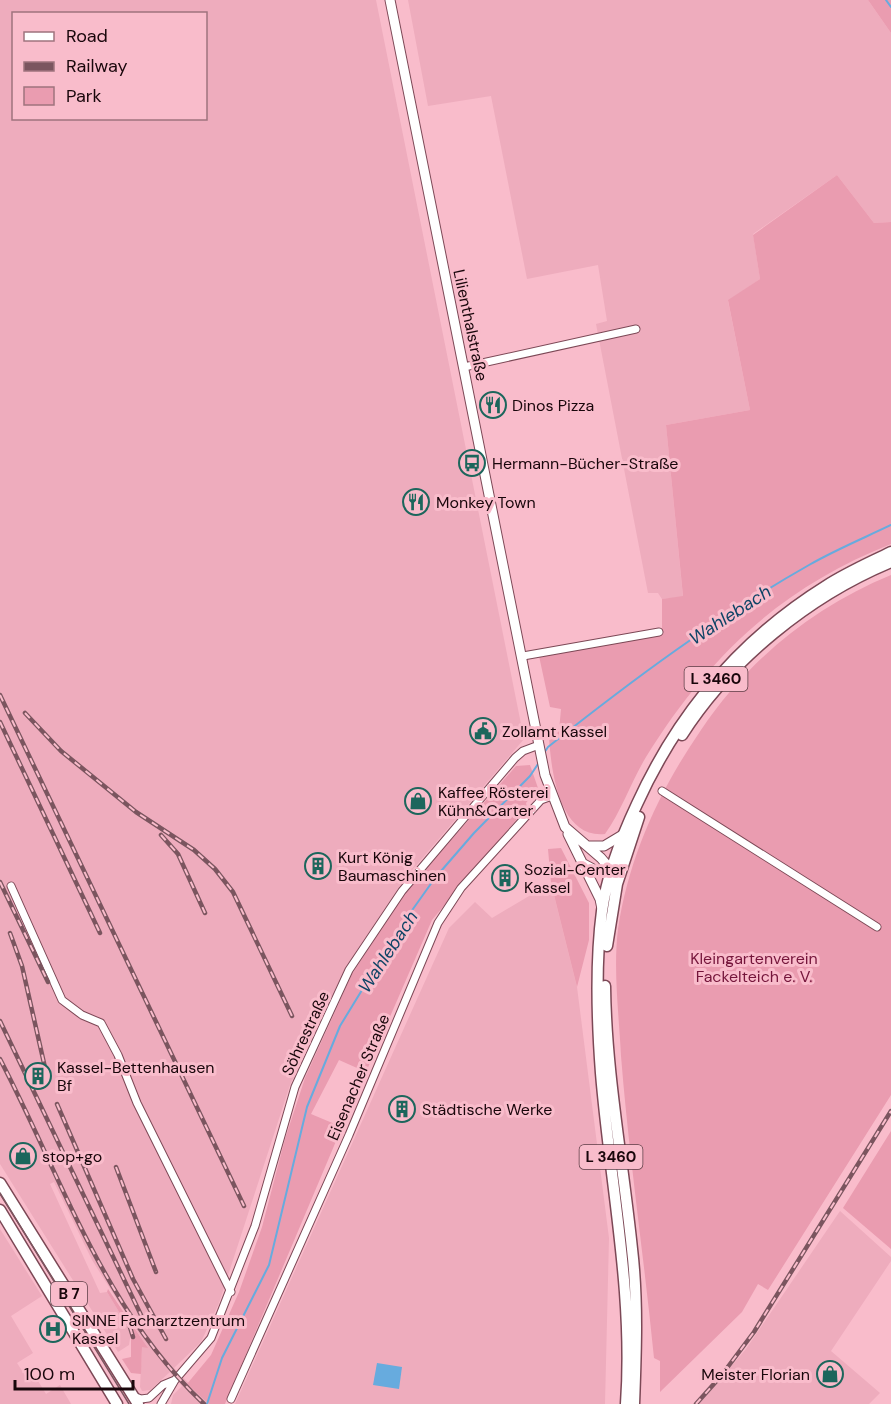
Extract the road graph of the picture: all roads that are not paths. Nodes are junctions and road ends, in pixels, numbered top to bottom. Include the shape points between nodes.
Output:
1 (390, 0) edge
2 (636, 329) dead end
3 (464, 367) junction
4 (891, 552) edge
5 (891, 562) edge
6 (659, 632) dead end
7 (524, 657) junction
8 (540, 748) junction
9 (662, 791) dead end
10 (552, 796) junction
11 (639, 817) junction
12 (565, 827) junction
13 (624, 834) junction
14 (585, 845) junction
15 (582, 863) junction
16 (612, 871) junction
17 (617, 884) junction
18 (10, 886) dead end
19 (602, 911) junction
20 (877, 927) dead end
21 (0, 1183) edge
22 (0, 1210) edge
23 (231, 1292) junction
24 (174, 1380) junction
25 (231, 1399) dead end
26 (135, 1401) edge
27 (117, 1404) edge
28 (161, 1404) edge
29 (626, 1404) edge
30 (634, 1404) edge

1 - 3 main road, Lilienthalstraße
2 - 3 street
3 - 7 main road, Lilienthalstraße
4 - 13 main road, L 3460 via 826,585 773,624 718,676 693,705 659,759
5 - 11 main road, L 3460 via 835,589 766,639 717,688 673,749
6 - 7 street
7 - 8 main road, Lilienthalstraße
8 - 10 main road, Lilienthalstraße
8 - 23 street, Söhrestraße via 523,751 515,758 402,891 349,970 295,1086 255,1226
9 - 20 street
10 - 12 main road, Lilienthalstraße
10 - 25 street, Eisenacher Straße via 542,800 461,888 438,923
11 - 16 main road
11 - 17 main road, L 3460
12 - 14 main road, Lilienthalstraße
12 - 15 main road
13 - 14 main road via 604,846
13 - 16 main road, L 3460
14 - 16 main road, Lilienthalstraße
15 - 16 main road via 595,870
15 - 19 main road
16 - 17 main road
16 - 19 main road, L 3460
17 - 30 main road, L 3460 via 607,944 605,1005 632,1249 636,1306
18 - 23 street via 62,1000 101,1023
19 - 29 main road, L 3460 via 598,1011 601,1074 625,1292
21 - 26 main road, B 7
22 - 27 main road, B 7
23 - 24 street, Söhrestraße via 206,1346
24 - 26 street, Söhrestraße via 149,1398
24 - 28 street, Söhrestraße

